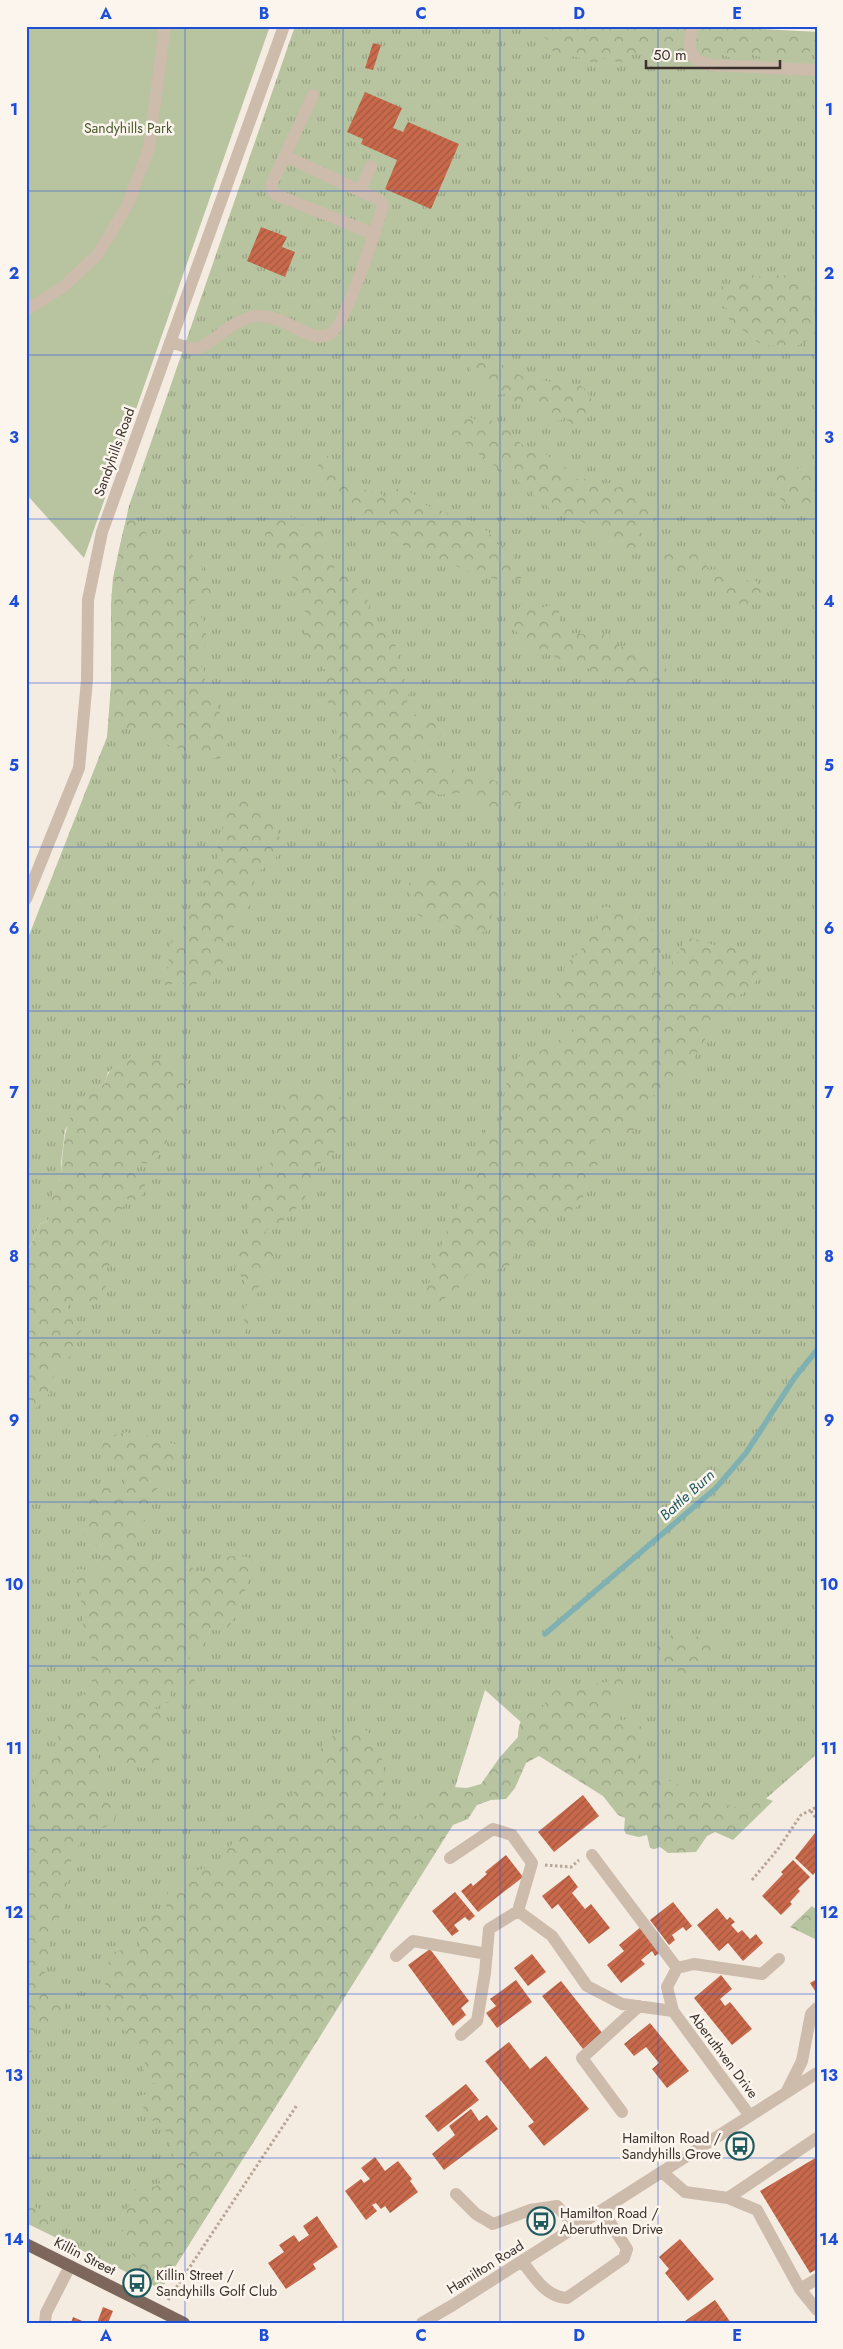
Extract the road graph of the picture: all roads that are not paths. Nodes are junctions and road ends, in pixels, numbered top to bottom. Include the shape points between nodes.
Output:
1 (165, 26) edge
2 (284, 26) edge
3 (693, 26) edge
4 (817, 70) edge
5 (313, 95) dead end
6 (285, 156) junction
7 (371, 166) dead end
8 (360, 191) junction
9 (374, 234) junction
10 (26, 310) edge
11 (170, 342) junction
12 (26, 899) edge
13 (592, 1856) road end
14 (450, 1858) dead end
15 (518, 1911) junction
16 (487, 1954) junction
17 (396, 1956) dead end
18 (779, 1959) dead end
19 (677, 1968) junction
20 (639, 2006) junction
21 (817, 2008) edge
22 (673, 2011) junction
23 (813, 2029) edge
24 (461, 2035) dead end
25 (817, 2074) edge
26 (786, 2093) junction
27 (622, 2112) dead end
28 (750, 2116) junction
29 (817, 2138) edge
30 (662, 2172) junction
31 (456, 2194) dead end
32 (728, 2198) junction
33 (602, 2210) junction
34 (575, 2228) junction
35 (26, 2244) edge
36 (522, 2261) junction
37 (70, 2266) junction
38 (817, 2279) edge
39 (800, 2289) junction
40 (817, 2310) edge
41 (45, 2323) edge
42 (184, 2323) edge
43 (422, 2323) edge

1 - 10 street via 149,148 127,206 98,254 64,288
2 - 11 street, Sandyhills Road
3 - 4 street via 691,48 697,62
5 - 6 street
6 - 8 street
6 - 9 street via 272,183 272,190 277,195
7 - 8 street
8 - 9 street via 380,200 383,205
9 - 11 street via 343,317 330,334 317,336 267,316 250,317 236,323 199,348
11 - 12 street, Sandyhills Road via 102,532 88,600 87,680 79,768
13 - 19 street
14 - 15 street via 494,1829 512,1835 532,1863
15 - 16 street via 489,1929
15 - 20 street, Aberuthven Drive via 552,1936 587,1986 622,2004
16 - 17 street via 414,1942
16 - 24 street via 477,2021
18 - 19 street via 762,1974 694,1964
19 - 22 street, Aberuthven Drive via 667,1987
20 - 22 street, Aberuthven Drive
20 - 27 street via 582,2058
21 - 23 street via 811,2014
22 - 28 street, Aberuthven Drive
23 - 26 street
25 - 26 street, Hamilton Road
26 - 28 street, Hamilton Road
28 - 30 street, Hamilton Road
29 - 32 street
30 - 32 street via 685,2192
30 - 33 street, Hamilton Road
31 - 34 street via 476,2214 493,2224 530,2210 557,2206
32 - 39 street via 757,2210
33 - 34 street, Hamilton Road
33 - 36 street via 627,2249 624,2258 567,2298 548,2293
34 - 36 street, Hamilton Road
35 - 37 main road, Killin Street
36 - 43 street, Hamilton Road
37 - 41 street via 46,2313
37 - 42 main road, Killin Street
38 - 39 street
39 - 40 street

